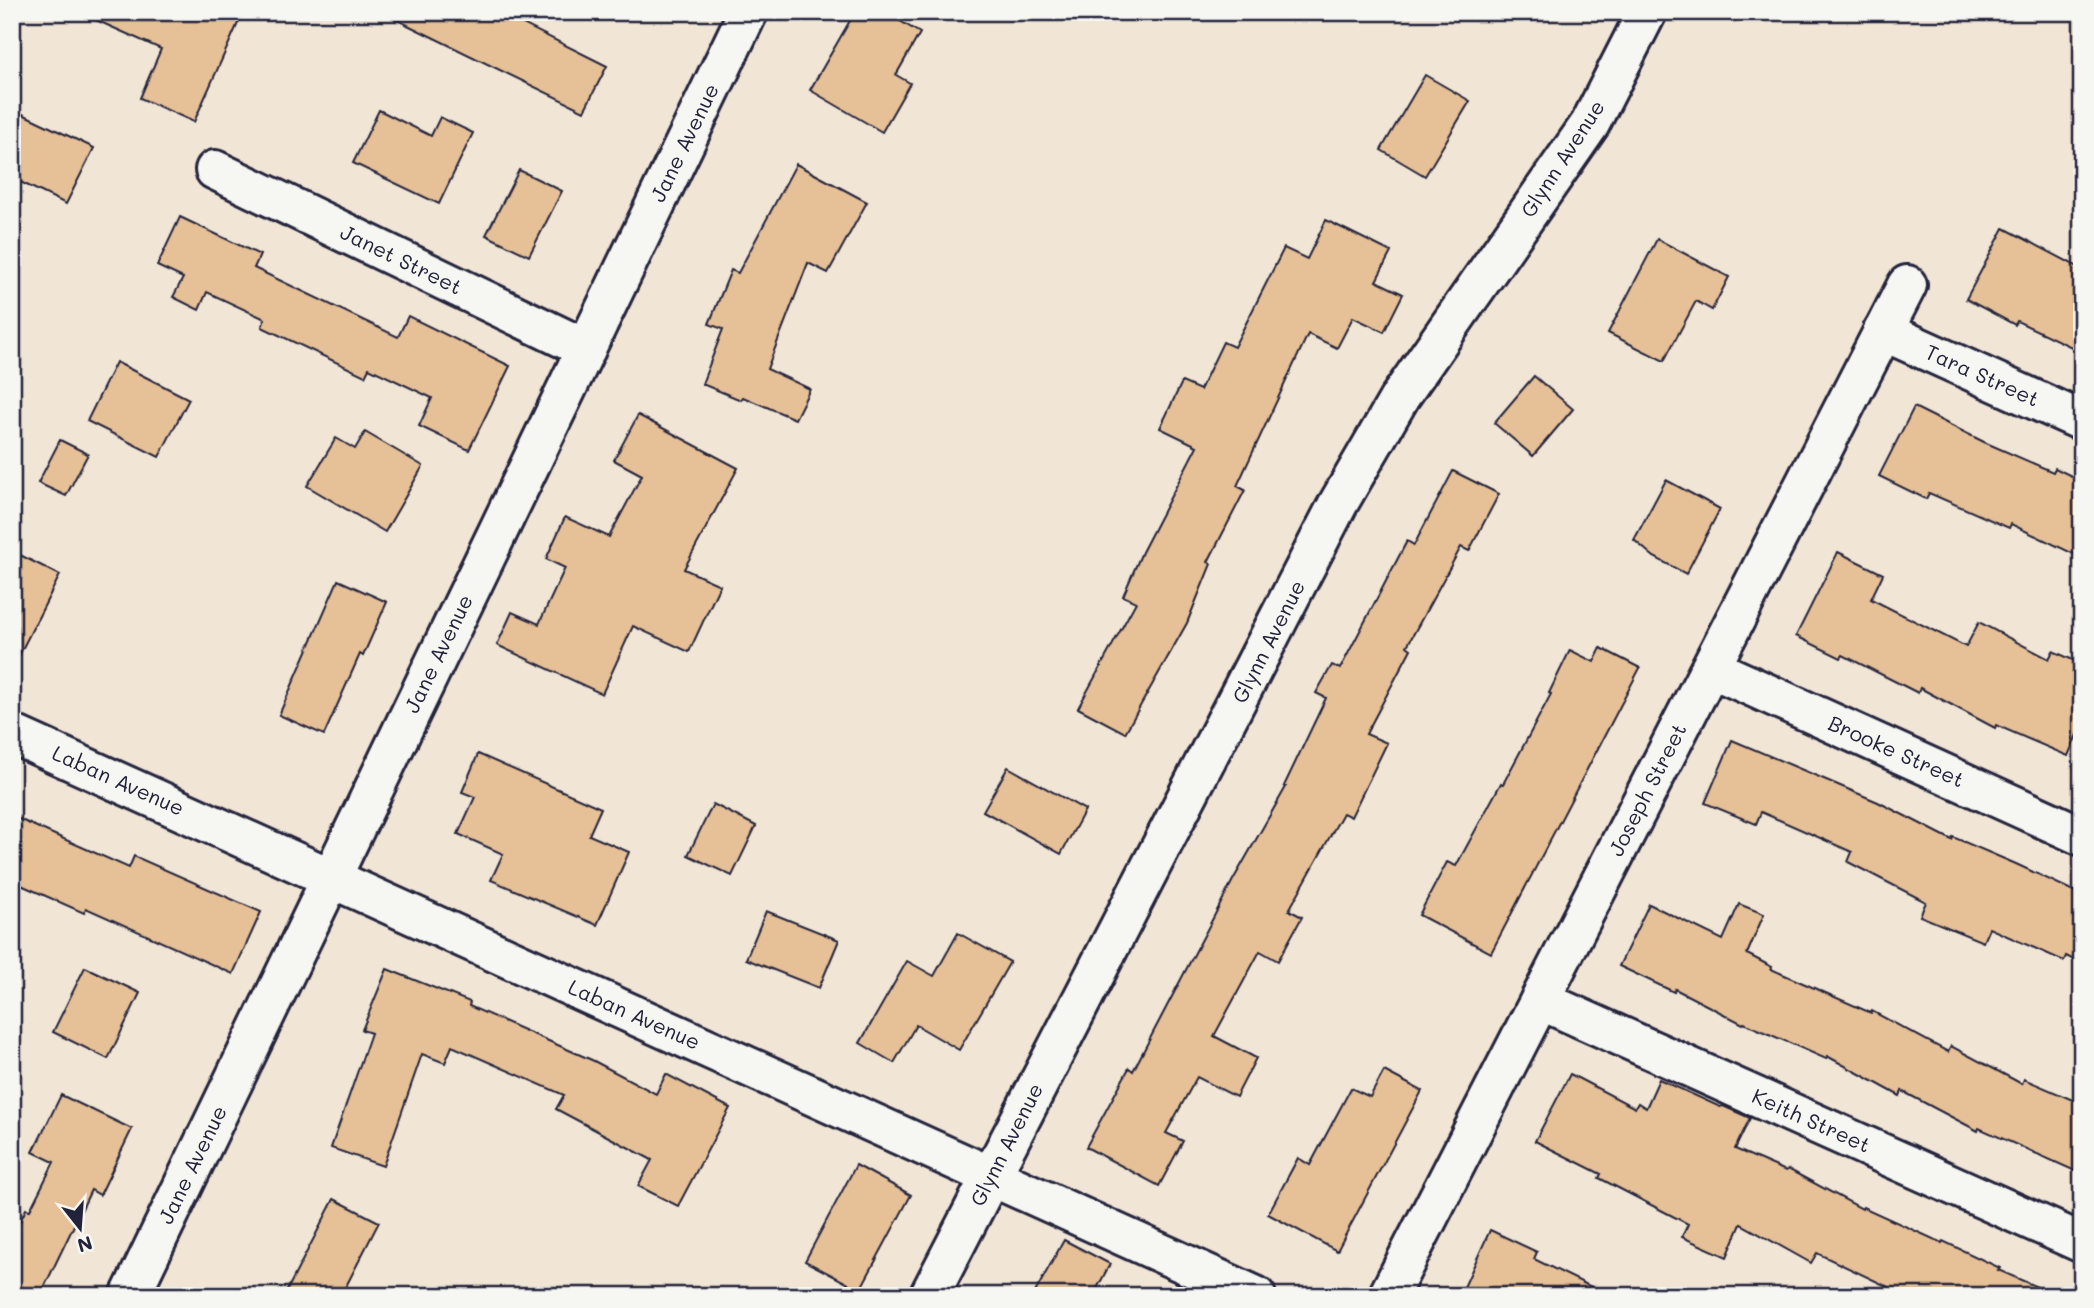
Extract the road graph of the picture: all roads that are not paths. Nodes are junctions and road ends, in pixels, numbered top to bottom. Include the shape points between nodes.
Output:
1 (748, 12) edge
2 (1647, 12) edge
3 (215, 170) dead end
4 (1907, 285) dead end
5 (1883, 331) junction
6 (586, 349) junction
7 (2082, 421) edge
8 (1710, 668) junction
9 (12, 734) edge
10 (2082, 836) edge
11 (331, 877) junction
12 (1540, 1000) junction
13 (991, 1177) junction
14 (2082, 1243) edge
15 (130, 1296) edge
16 (929, 1296) edge
17 (1256, 1296) edge
18 (1388, 1296) edge

1 - 6 street, Jane Avenue
2 - 13 street, Glynn Avenue via 1590,124 1400,397 1338,504
3 - 6 street, Janet Street
4 - 5 street, Joseph Street
5 - 7 street, Tara Street
5 - 8 street, Joseph Street
6 - 11 street, Jane Avenue
8 - 10 street, Brooke Street
8 - 12 street, Joseph Street
9 - 11 street, Laban Avenue
11 - 13 street, Laban Avenue
11 - 15 street, Jane Avenue
12 - 14 street, Keith Street
12 - 18 street, Joseph Street
13 - 16 street, Glynn Avenue
13 - 17 street, Laban Avenue

